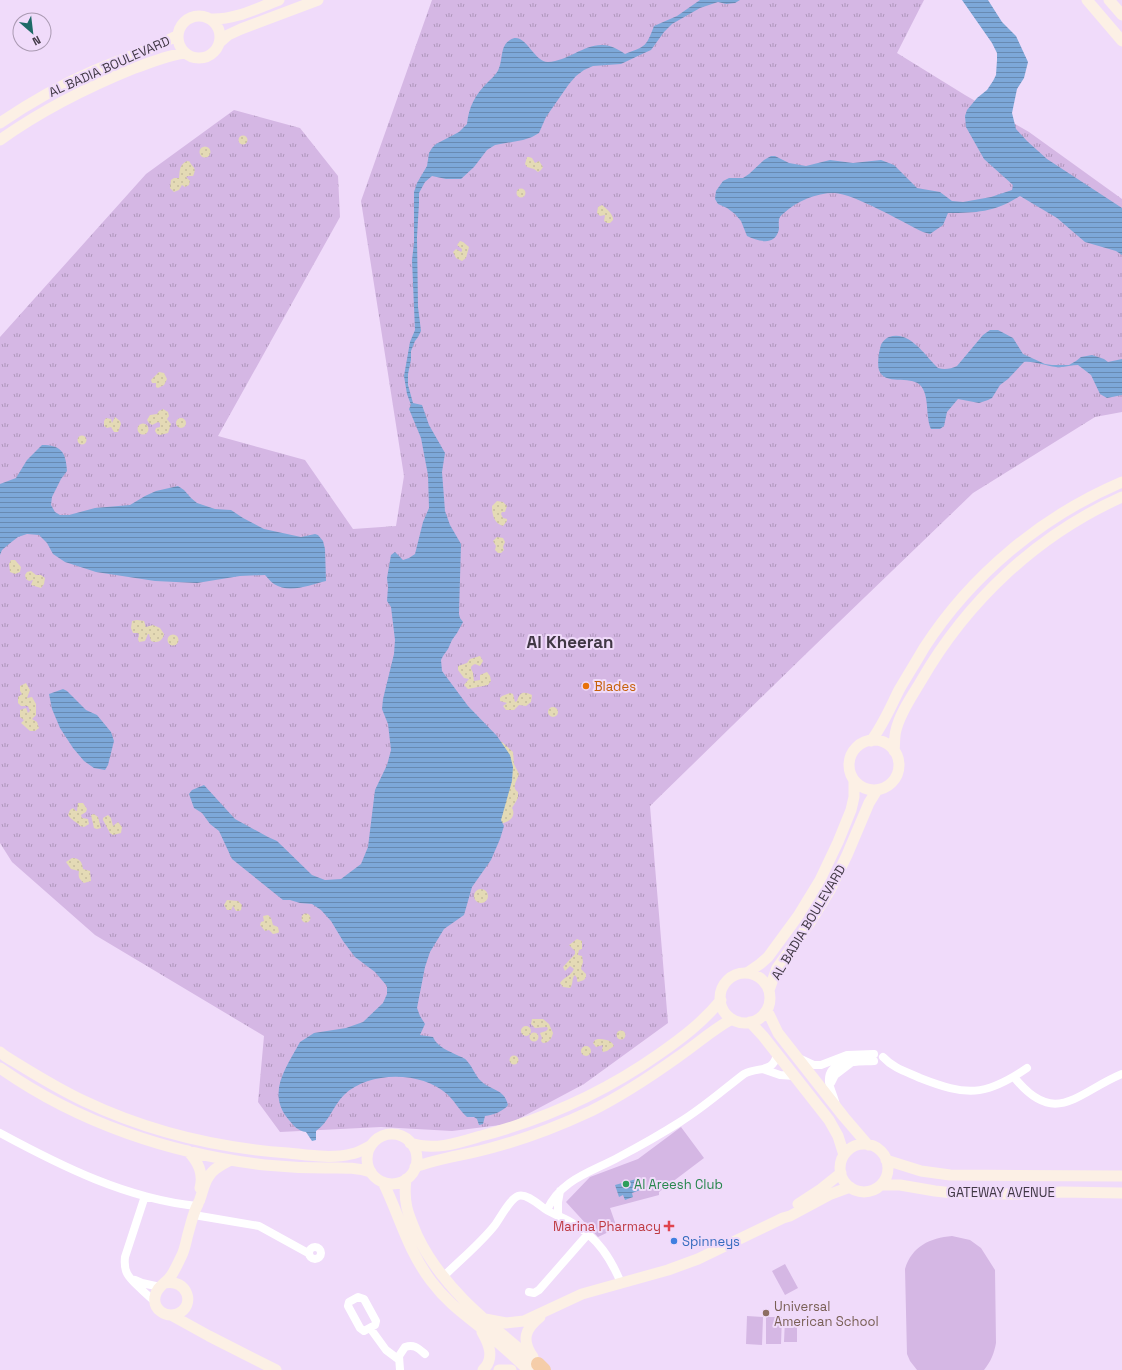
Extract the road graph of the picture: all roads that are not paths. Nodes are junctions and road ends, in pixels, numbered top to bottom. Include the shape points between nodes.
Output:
1 (279, 0) edge
2 (318, 0) edge
3 (1087, 0) edge
4 (1109, 0) edge
5 (1122, 15) edge
6 (211, 19) junction
7 (178, 35) junction
8 (1122, 41) edge
9 (220, 42) junction
10 (185, 53) junction
11 (0, 123) edge
12 (0, 140) edge
13 (1122, 482) edge
14 (1122, 498) edge
15 (1008, 554) junction
16 (991, 588) junction
17 (871, 741) junction
18 (894, 751) junction
19 (854, 780) junction
20 (878, 790) junction
21 (747, 973) junction
22 (769, 990) junction
23 (720, 1000) junction
24 (766, 1010) junction
25 (732, 1019) junction
26 (750, 1022) junction
27 (0, 1052) edge
28 (777, 1054) junction
29 (798, 1058) junction
30 (877, 1059) junction
31 (0, 1068) edge
32 (1027, 1068) dead end
33 (763, 1069) junction
34 (1122, 1074) edge
35 (795, 1076) junction
36 (1014, 1077) junction
37 (836, 1107) junction
38 (0, 1133) edge
39 (410, 1143) junction
40 (868, 1145) junction
41 (370, 1146) junction
42 (188, 1151) junction
43 (844, 1155) junction
44 (231, 1160) junction
45 (886, 1160) junction
46 (415, 1167) junction
47 (371, 1172) junction
48 (841, 1173) junction
49 (1122, 1176) edge
50 (406, 1179) junction
51 (383, 1182) junction
52 (881, 1184) junction
53 (850, 1187) junction
54 (560, 1190) junction
55 (1122, 1193) edge
56 (145, 1196) junction
57 (196, 1208) junction
58 (547, 1210) junction
59 (558, 1216) junction
60 (783, 1218) junction
61 (588, 1234) junction
62 (308, 1252) dead end
63 (181, 1257) junction
64 (443, 1277) junction
65 (130, 1279) junction
66 (619, 1284) junction
67 (162, 1285) junction
68 (181, 1286) junction
69 (529, 1292) dead end
70 (154, 1301) junction
71 (186, 1306) junction
72 (547, 1310) junction
73 (171, 1315) junction
74 (482, 1323) junction
75 (370, 1328) dead end
76 (199, 1331) junction
77 (425, 1354) dead end
78 (398, 1359) junction
79 (537, 1368) edge
80 (276, 1370) edge
81 (400, 1370) edge
82 (483, 1370) edge
83 (499, 1370) edge
84 (511, 1370) edge

1 - 6 street via 222,20
2 - 9 street via 241,29
3 - 8 street
4 - 5 street
6 - 7 street via 203,16 192,17 184,22
6 - 9 street via 219,29
7 - 10 street via 179,45
7 - 11 street, AL BADIA BOULEVARD via 73,81
9 - 10 street via 214,52 207,56 198,58
10 - 12 street, AL BADIA BOULEVARD via 160,59 96,85 40,114
13 - 15 street via 1055,518
14 - 16 street via 1095,510 1059,532 1023,559
15 - 16 street via 1009,563 996,576
15 - 17 street via 970,590 935,632
16 - 18 street via 957,627 928,669 899,720
17 - 18 street via 882,742
17 - 19 street via 859,745 852,754 849,766
18 - 20 street via 898,761 896,776 888,786
19 - 20 street via 866,788
19 - 21 street, AL BADIA BOULEVARD via 852,810 820,880 768,957
20 - 22 street, AL BADIA BOULEVARD via 869,803 848,855 830,890 777,968
21 - 22 street via 763,980
21 - 23 street via 735,975 726,982
22 - 24 street via 770,1000
23 - 25 street via 726,1014
23 - 39 street via 705,1019 677,1042 631,1073 578,1102 533,1121 466,1140 430,1147
24 - 26 street via 759,1018
24 - 29 street via 778,1032
25 - 26 street
25 - 46 street via 714,1029 636,1086 590,1111 516,1141
26 - 28 street
27 - 41 street via 41,1078 96,1106 152,1127 198,1140 245,1149 320,1156 351,1154
28 - 33 street via 773,1065
28 - 35 street
29 - 30 street via 814,1065 847,1055
29 - 37 street
30 - 36 street via 890,1068 942,1086 963,1090 988,1088
30 - 37 street via 841,1064 832,1071 829,1078
31 - 42 street via 29,1087 92,1119
32 - 36 street
33 - 35 street via 780,1075
33 - 54 street via 744,1074 691,1116 573,1180
34 - 36 street via 1073,1101 1054,1104 1041,1101 1029,1094
35 - 43 street via 834,1128
37 - 40 street
38 - 56 street via 69,1168
39 - 41 street via 402,1136 392,1134 382,1136
39 - 46 street via 415,1152
40 - 43 street via 852,1148
40 - 45 street via 879,1150
41 - 47 street via 367,1156
42 - 44 street
42 - 57 street via 197,1162 201,1174
43 - 48 street
44 - 47 street via 288,1167 356,1168
44 - 57 street via 210,1174
45 - 49 street, GATEWAY AVENUE via 911,1169 945,1175
45 - 52 street via 887,1173
46 - 50 street
47 - 51 street
48 - 53 street
48 - 60 street via 787,1212
50 - 51 street via 397,1183
50 - 64 street via 404,1195 407,1210 420,1240
51 - 74 street via 408,1244 423,1270 461,1313
52 - 53 street via 862,1192
52 - 55 street, GATEWAY AVENUE via 953,1193
53 - 60 street
54 - 58 street
54 - 59 street
56 - 57 street
56 - 65 street via 125,1257 125,1269
57 - 62 street via 258,1226
57 - 63 street
58 - 59 street
58 - 64 street via 525,1196 516,1197 486,1236
59 - 61 street
60 - 66 street via 698,1259
61 - 66 street via 612,1263
61 - 69 street via 539,1290
63 - 67 street via 173,1273
63 - 68 street
64 - 74 street
65 - 67 street via 142,1284
65 - 70 street
66 - 72 street via 582,1294
67 - 68 street via 174,1282
67 - 70 street via 155,1293
68 - 71 street via 187,1293
70 - 73 street via 162,1312
71 - 73 street via 180,1312
71 - 76 street via 186,1314
72 - 74 street via 515,1323
72 - 79 street via 531,1325 526,1339
73 - 76 street
74 - 79 street
74 - 82 street via 490,1349 489,1360
75 - 78 street via 386,1350
76 - 80 street
77 - 78 street via 416,1347 408,1346 400,1352
78 - 81 street
83 - 84 street

